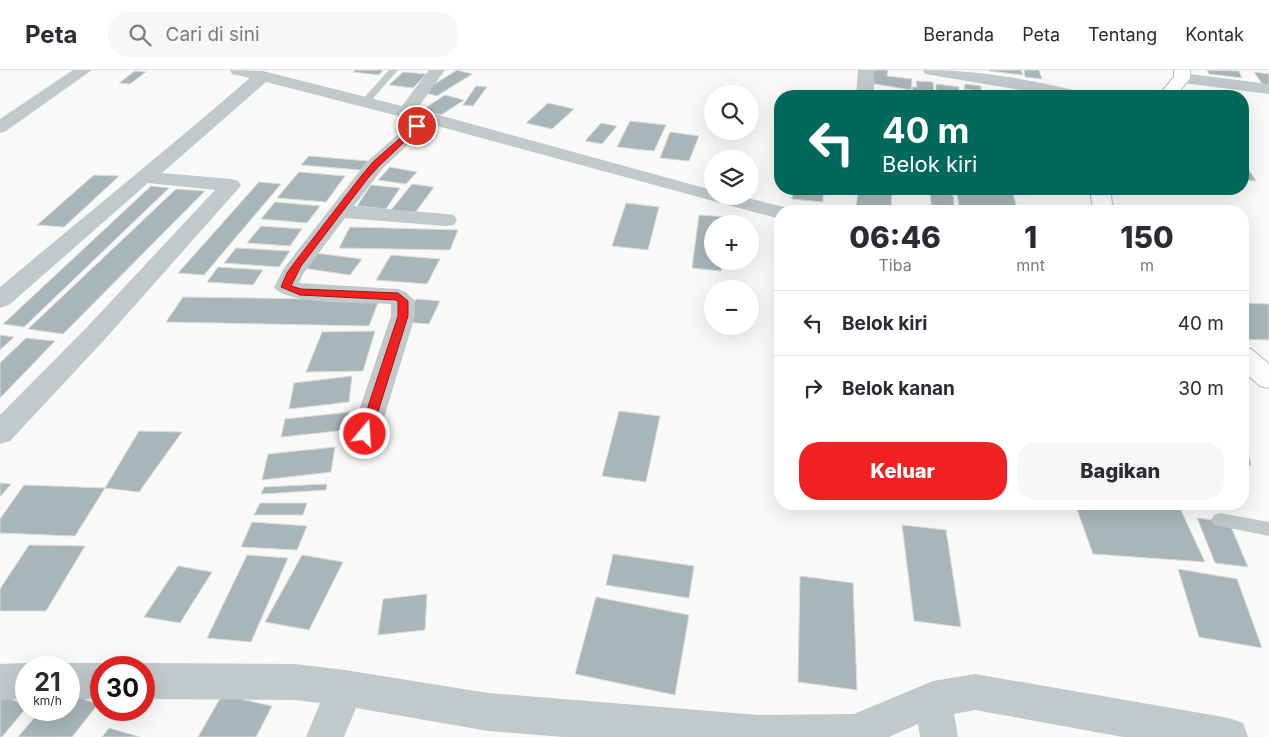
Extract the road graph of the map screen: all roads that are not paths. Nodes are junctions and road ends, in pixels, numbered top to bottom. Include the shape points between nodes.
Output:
1 (84, 70) edge
2 (238, 70) edge
3 (394, 70) edge
4 (437, 70) edge
5 (866, 70) edge
6 (932, 70) edge
7 (1182, 74) edge
8 (263, 76) junction
9 (1269, 89) edge
10 (865, 90) edge
11 (1052, 90) edge
12 (1171, 90) edge
13 (365, 102) junction
14 (1249, 102) edge
15 (1269, 103) edge
16 (416, 115) junction
17 (0, 127) edge
18 (144, 177) junction
19 (704, 194) edge
20 (748, 205) edge
21 (338, 211) junction
22 (774, 211) edge
23 (446, 220) dead end
24 (0, 300) edge
25 (1249, 361) edge
26 (1269, 378) edge
27 (0, 433) edge
28 (365, 434) dead end
29 (1220, 520) dead end
30 (1269, 529) edge
31 (0, 682) edge
32 (15, 682) edge
33 (155, 682) edge
34 (345, 688) junction
35 (933, 699) junction
36 (325, 737) edge
37 (939, 737) edge
38 (1229, 737) edge

1 - 17 street
2 - 8 street
3 - 13 lane
4 - 16 street
5 - 10 street
6 - 11 street
7 - 9 street
7 - 12 street
8 - 13 street
8 - 18 street
13 - 16 street
14 - 15 street
16 - 19 street
16 - 21 street
18 - 24 street
18 - 27 street via 231,185 93,337
20 - 22 street
21 - 23 street
21 - 28 street via 292,273 286,287 300,292 398,296 404,301 403,316
25 - 26 street
29 - 30 lane
31 - 32 street
33 - 34 street via 295,682
34 - 35 street via 488,712 759,734 854,733
34 - 36 street
35 - 37 street
35 - 38 street via 975,692

